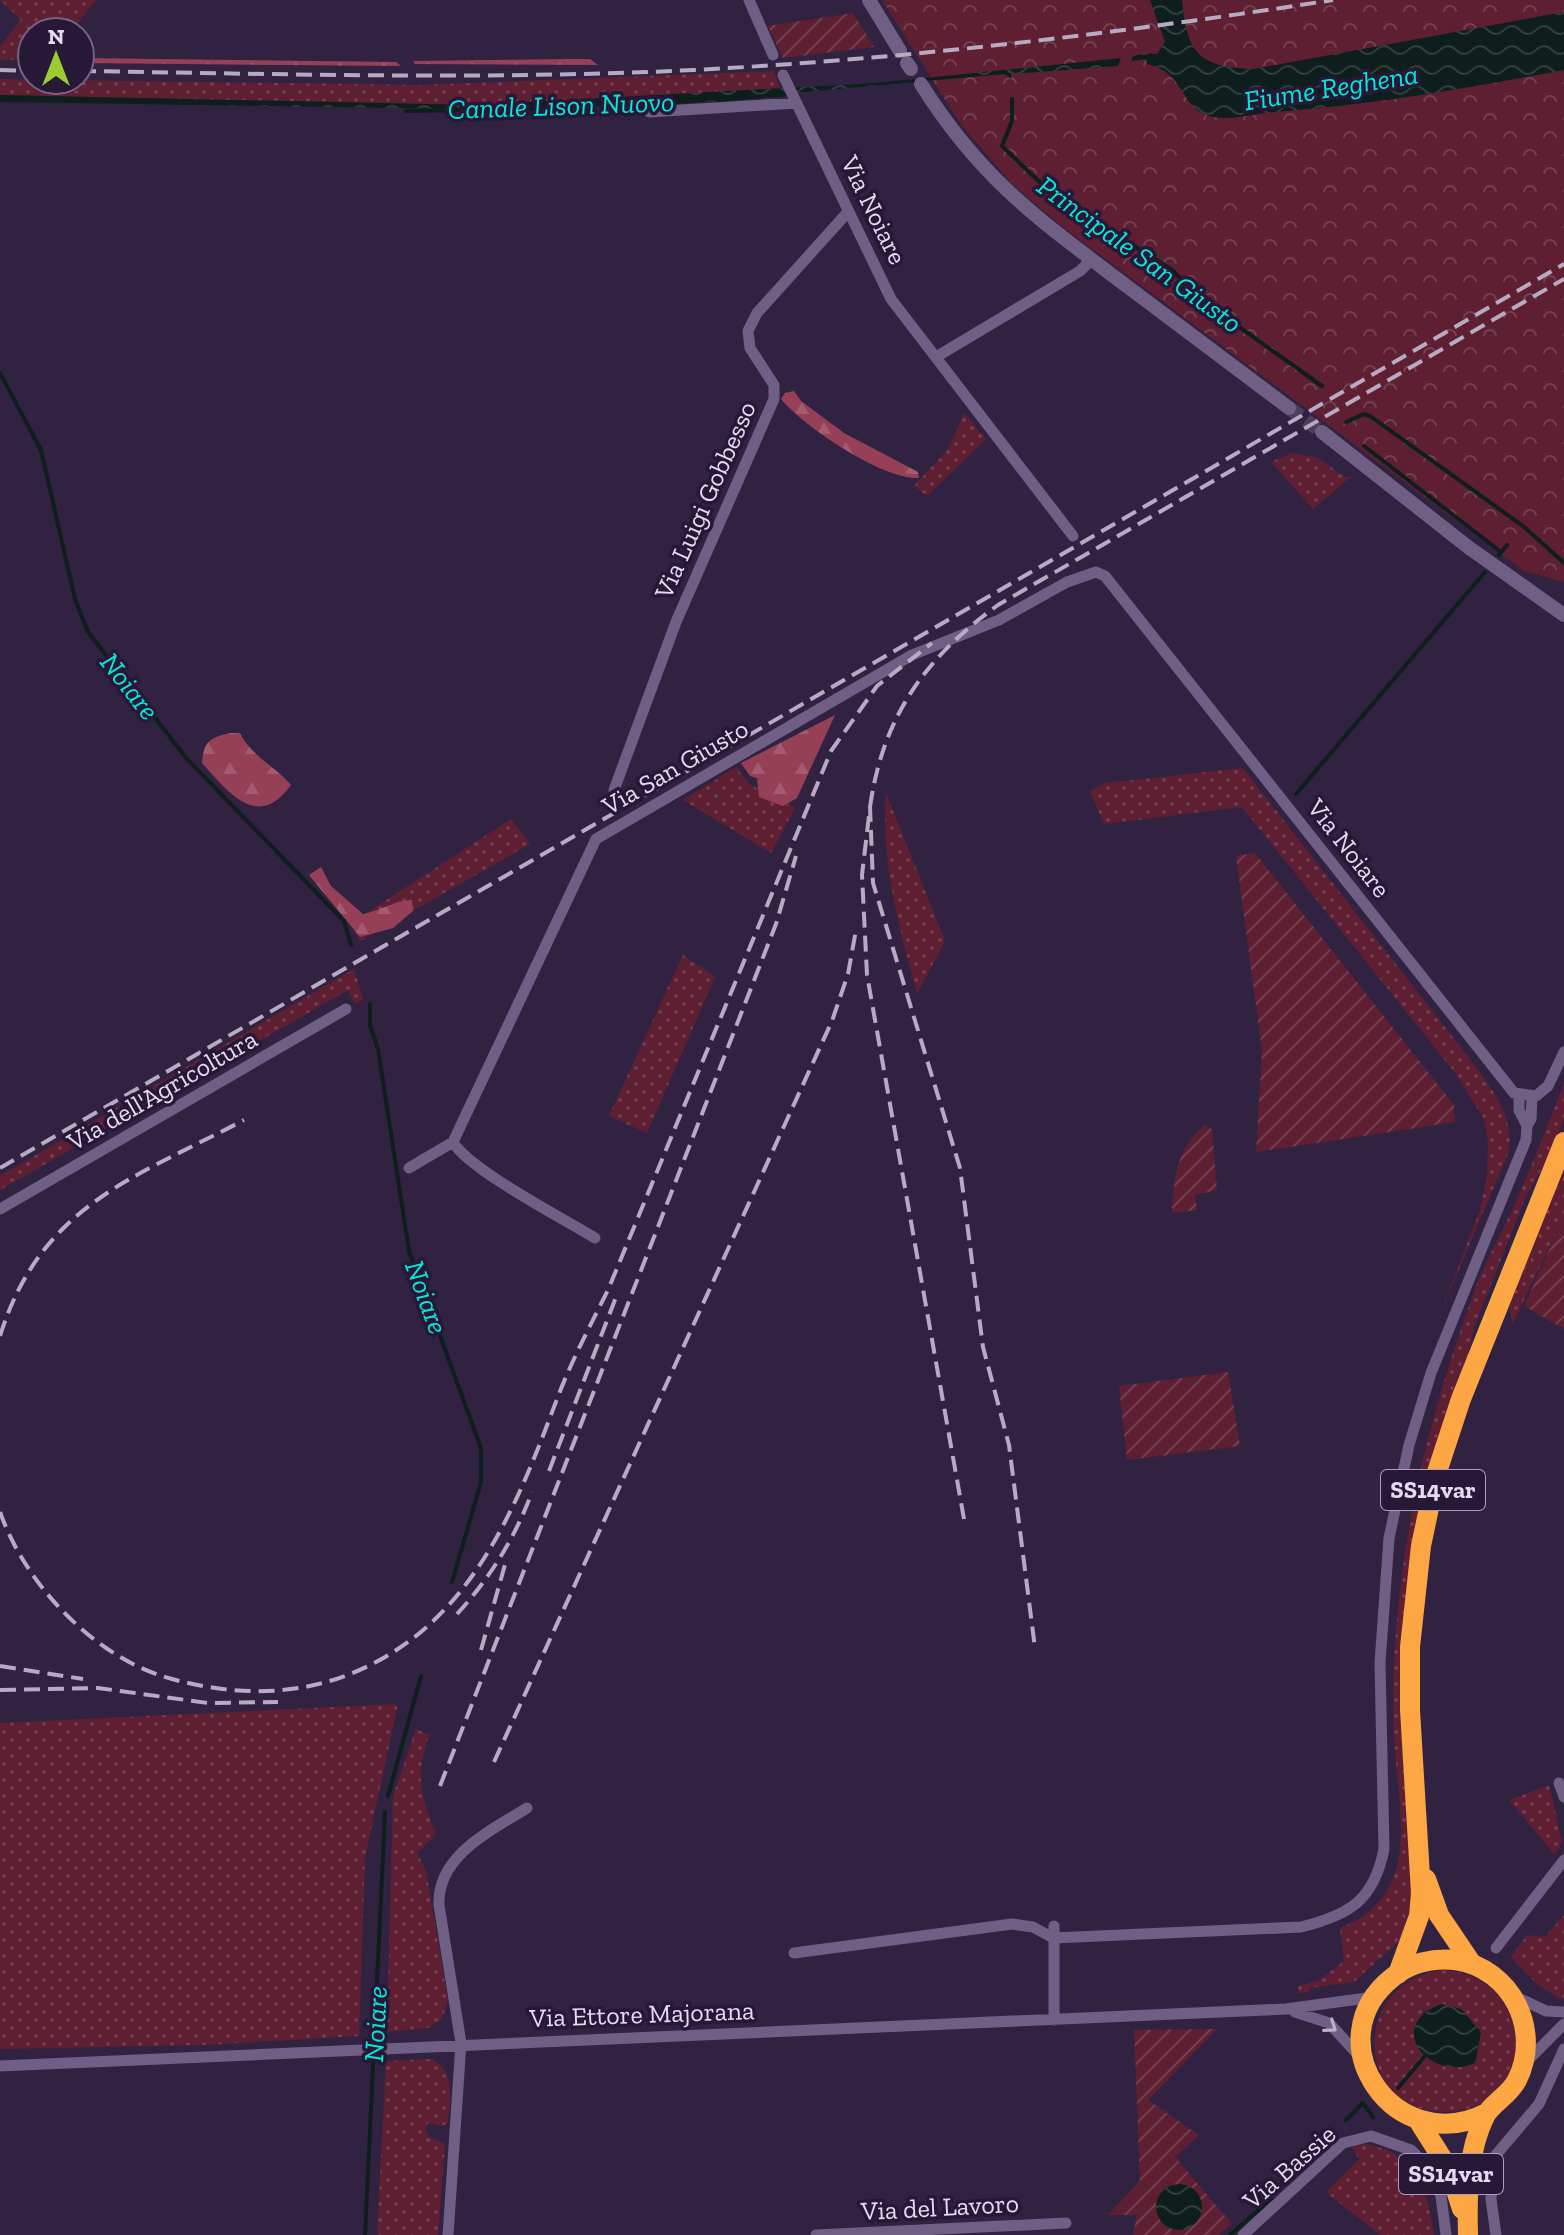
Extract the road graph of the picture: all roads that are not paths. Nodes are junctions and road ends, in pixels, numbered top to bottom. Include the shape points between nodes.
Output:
1 (749, 0) edge
2 (869, 0) edge
3 (773, 55) dead end
4 (906, 61) dead end
5 (783, 75) dead end
6 (921, 84) dead end
7 (796, 101) junction
8 (649, 112) dead end
9 (847, 213) junction
10 (1091, 260) junction
11 (936, 357) junction
12 (1289, 408) tunnel mouth
13 (1322, 432) tunnel mouth
14 (1073, 536) dead end
15 (1100, 573) joint
16 (1564, 615) edge
17 (614, 790) dead end
18 (346, 1009) dead end
19 (1564, 1052) edge
20 (1519, 1094) junction
21 (1532, 1096) junction
22 (1527, 1126) junction
23 (453, 1142) junction
24 (1564, 1142) edge
25 (409, 1168) dead end
26 (0, 1209) edge
27 (595, 1238) dead end
28 (1559, 1783) dead end
29 (1564, 1797) edge
30 (527, 1808) dead end
31 (1421, 1860) junction
32 (1564, 1860) edge
33 (1053, 1932) junction
34 (1496, 1948) dead end
35 (794, 1953) dead end
36 (1472, 1964) junction
37 (1398, 1974) junction
38 (1511, 1994) junction
39 (1375, 1997) junction
40 (1286, 2009) junction
41 (1564, 2012) edge
42 (1054, 2020) junction
43 (1564, 2024) edge
44 (461, 2043) junction
45 (1564, 2049) edge
46 (1363, 2062) junction
47 (1523, 2064) junction
48 (0, 2066) edge
49 (1487, 2113) junction
50 (1418, 2120) junction
51 (1066, 2223) dead end
52 (1468, 2234) edge
53 (448, 2235) edge
54 (816, 2235) edge
55 (1243, 2235) edge
56 (1446, 2235) edge
57 (1496, 2235) edge

1 - 3 street
2 - 4 street
5 - 7 street, Via Noiare
6 - 10 street via 952,132 997,183
7 - 8 street
7 - 9 street, Via Noiare
9 - 11 street, Via Noiare via 891,299
9 - 17 street, Via Luigi Gobbesso via 751,323 750,348 774,385 774,399 676,622
10 - 11 street
10 - 12 street
11 - 14 street, Via Noiare
13 - 16 street
15 - 20 street, Via Noiare via 1502,1080
15 - 23 street, Via San Giusto via 1067,582 999,620 912,655 596,839
18 - 26 street, Via dell'Agricoltura
19 - 21 street via 1548,1086
20 - 21 street
20 - 22 street
21 - 22 street
22 - 33 street via 1526,1140 1431,1373 1389,1538 1380,1663 1386,1817 1378,1879 1361,1901 1333,1919 1301,1927
23 - 25 street
23 - 27 street via 457,1151
24 - 31 highway, SS14var via 1461,1399 1436,1475 1421,1546 1410,1647
28 - 29 street
30 - 44 street via 485,1834 446,1869 440,1883
31 - 36 highway, SS14var via 1439,1915
31 - 37 highway, SS14var via 1419,1916
32 - 34 street
33 - 35 street via 1012,1924
33 - 42 street
36 - 37 highway, SS14var via 1433,1960
36 - 38 highway, SS14var
37 - 39 highway, SS14var
38 - 41 street via 1546,2011
38 - 47 highway, SS14var via 1525,2027
39 - 40 street, Via Ettore Majorana
39 - 46 highway, SS14var via 1362,2027
40 - 42 street, Via Ettore Majorana
40 -> 46 street, Via Ettore Majorana via 1329,2023
42 - 44 street, Via Ettore Majorana
43 - 47 street
44 - 48 street, Via Ettore Majorana
44 - 53 street
45 - 57 street via 1539,2104 1495,2156 1491,2199
46 - 50 highway, SS14var via 1384,2100
47 - 49 highway, SS14var via 1510,2091
49 - 50 highway, SS14var via 1453,2124
49 - 52 highway, SS14var via 1470,2167
50 - 52 highway, SS14var via 1449,2169
51 - 54 street, Via del Lavoro
55 - 56 street, Via Bassie via 1343,2143 1371,2136 1411,2150 1431,2170

